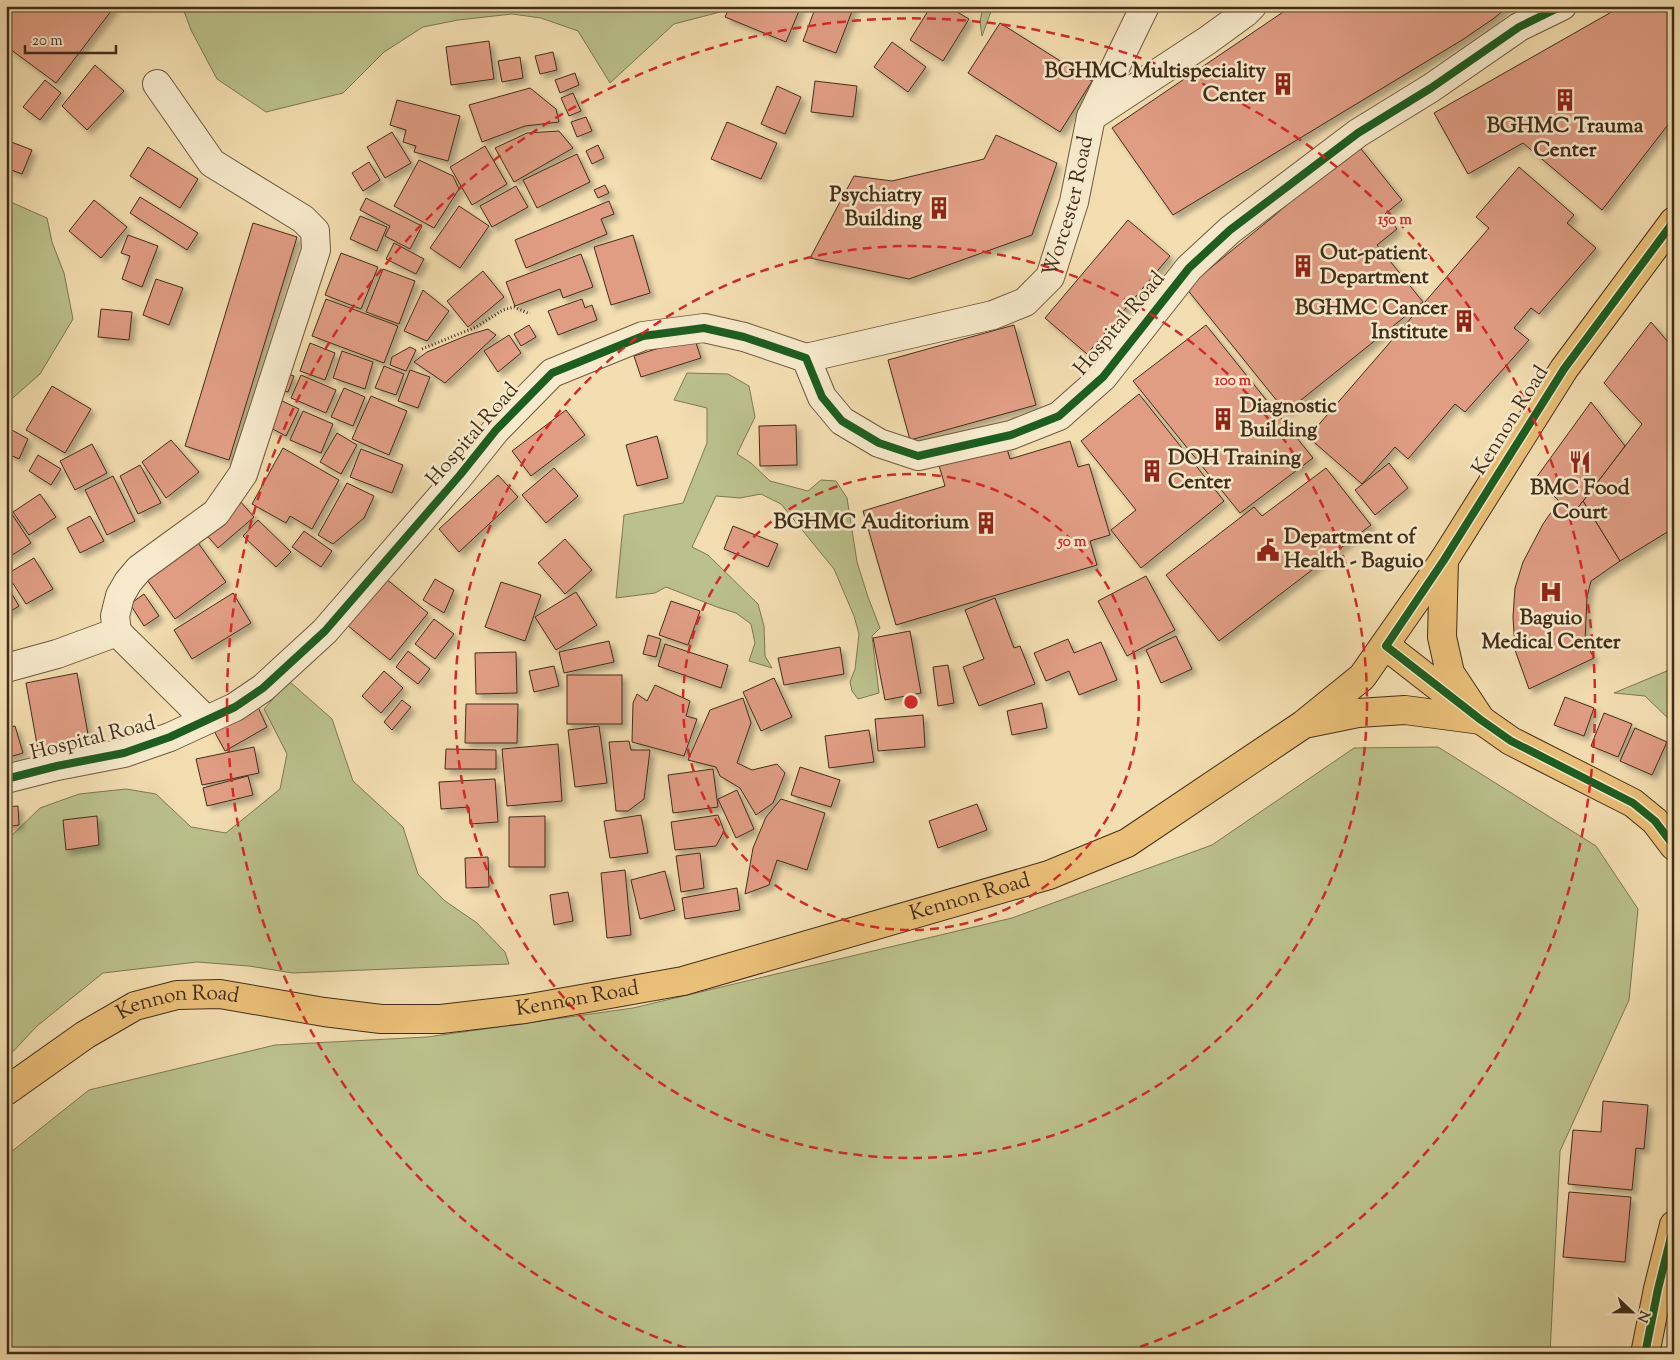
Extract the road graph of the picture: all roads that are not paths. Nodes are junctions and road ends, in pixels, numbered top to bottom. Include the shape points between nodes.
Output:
1 (1145, 6) edge
2 (1252, 6) edge
3 (1562, 6) edge
4 (157, 84) dead end
5 (1091, 117) junction
6 (1674, 221) edge
7 (806, 358) junction
8 (1444, 560) junction
9 (117, 632) junction
10 (1386, 646) junction
11 (6, 668) edge
12 (206, 720) junction
13 (1481, 720) junction
14 (1304, 724) junction
15 (6, 779) edge
16 (1674, 846) edge
17 (6, 1091) edge
18 (1674, 1225) edge
19 (1645, 1354) edge

1 - 5 street, Worcester Road
2 - 5 street via 1208,40
3 - 7 street, Hospital Road via 1519,27 1431,88 1358,133 1230,230 1189,268 1103,377 1059,416 1011,435 918,456 878,443 842,421 822,398
4 - 9 street via 212,162 303,219 315,230 316,250 243,474 216,512 139,569 128,582 115,616
5 - 7 street, Worcester Road via 1074,202 1050,276 1025,302 993,314
6 - 8 main road, Kennon Road via 1564,369
7 - 12 street, Hospital Road via 744,337 704,328 643,336 552,373 496,430 326,631 263,688
8 - 10 main road, Kennon Road
8 - 13 main road via 1442,637 1450,673
9 - 11 street
9 - 12 street, Hospital Road
10 - 13 main road
10 - 14 main road, Kennon Road via 1362,677
12 - 15 street, Hospital Road via 124,753
13 - 14 main road via 1405,710 1358,712
13 - 16 main road via 1512,741 1633,803 1655,821
14 - 17 main road, Kennon Road via 1127,843 1049,875 684,981 524,1009 441,1019 381,1019 220,994 178,995 136,1006 118,1016 85,1035
18 - 19 main road

